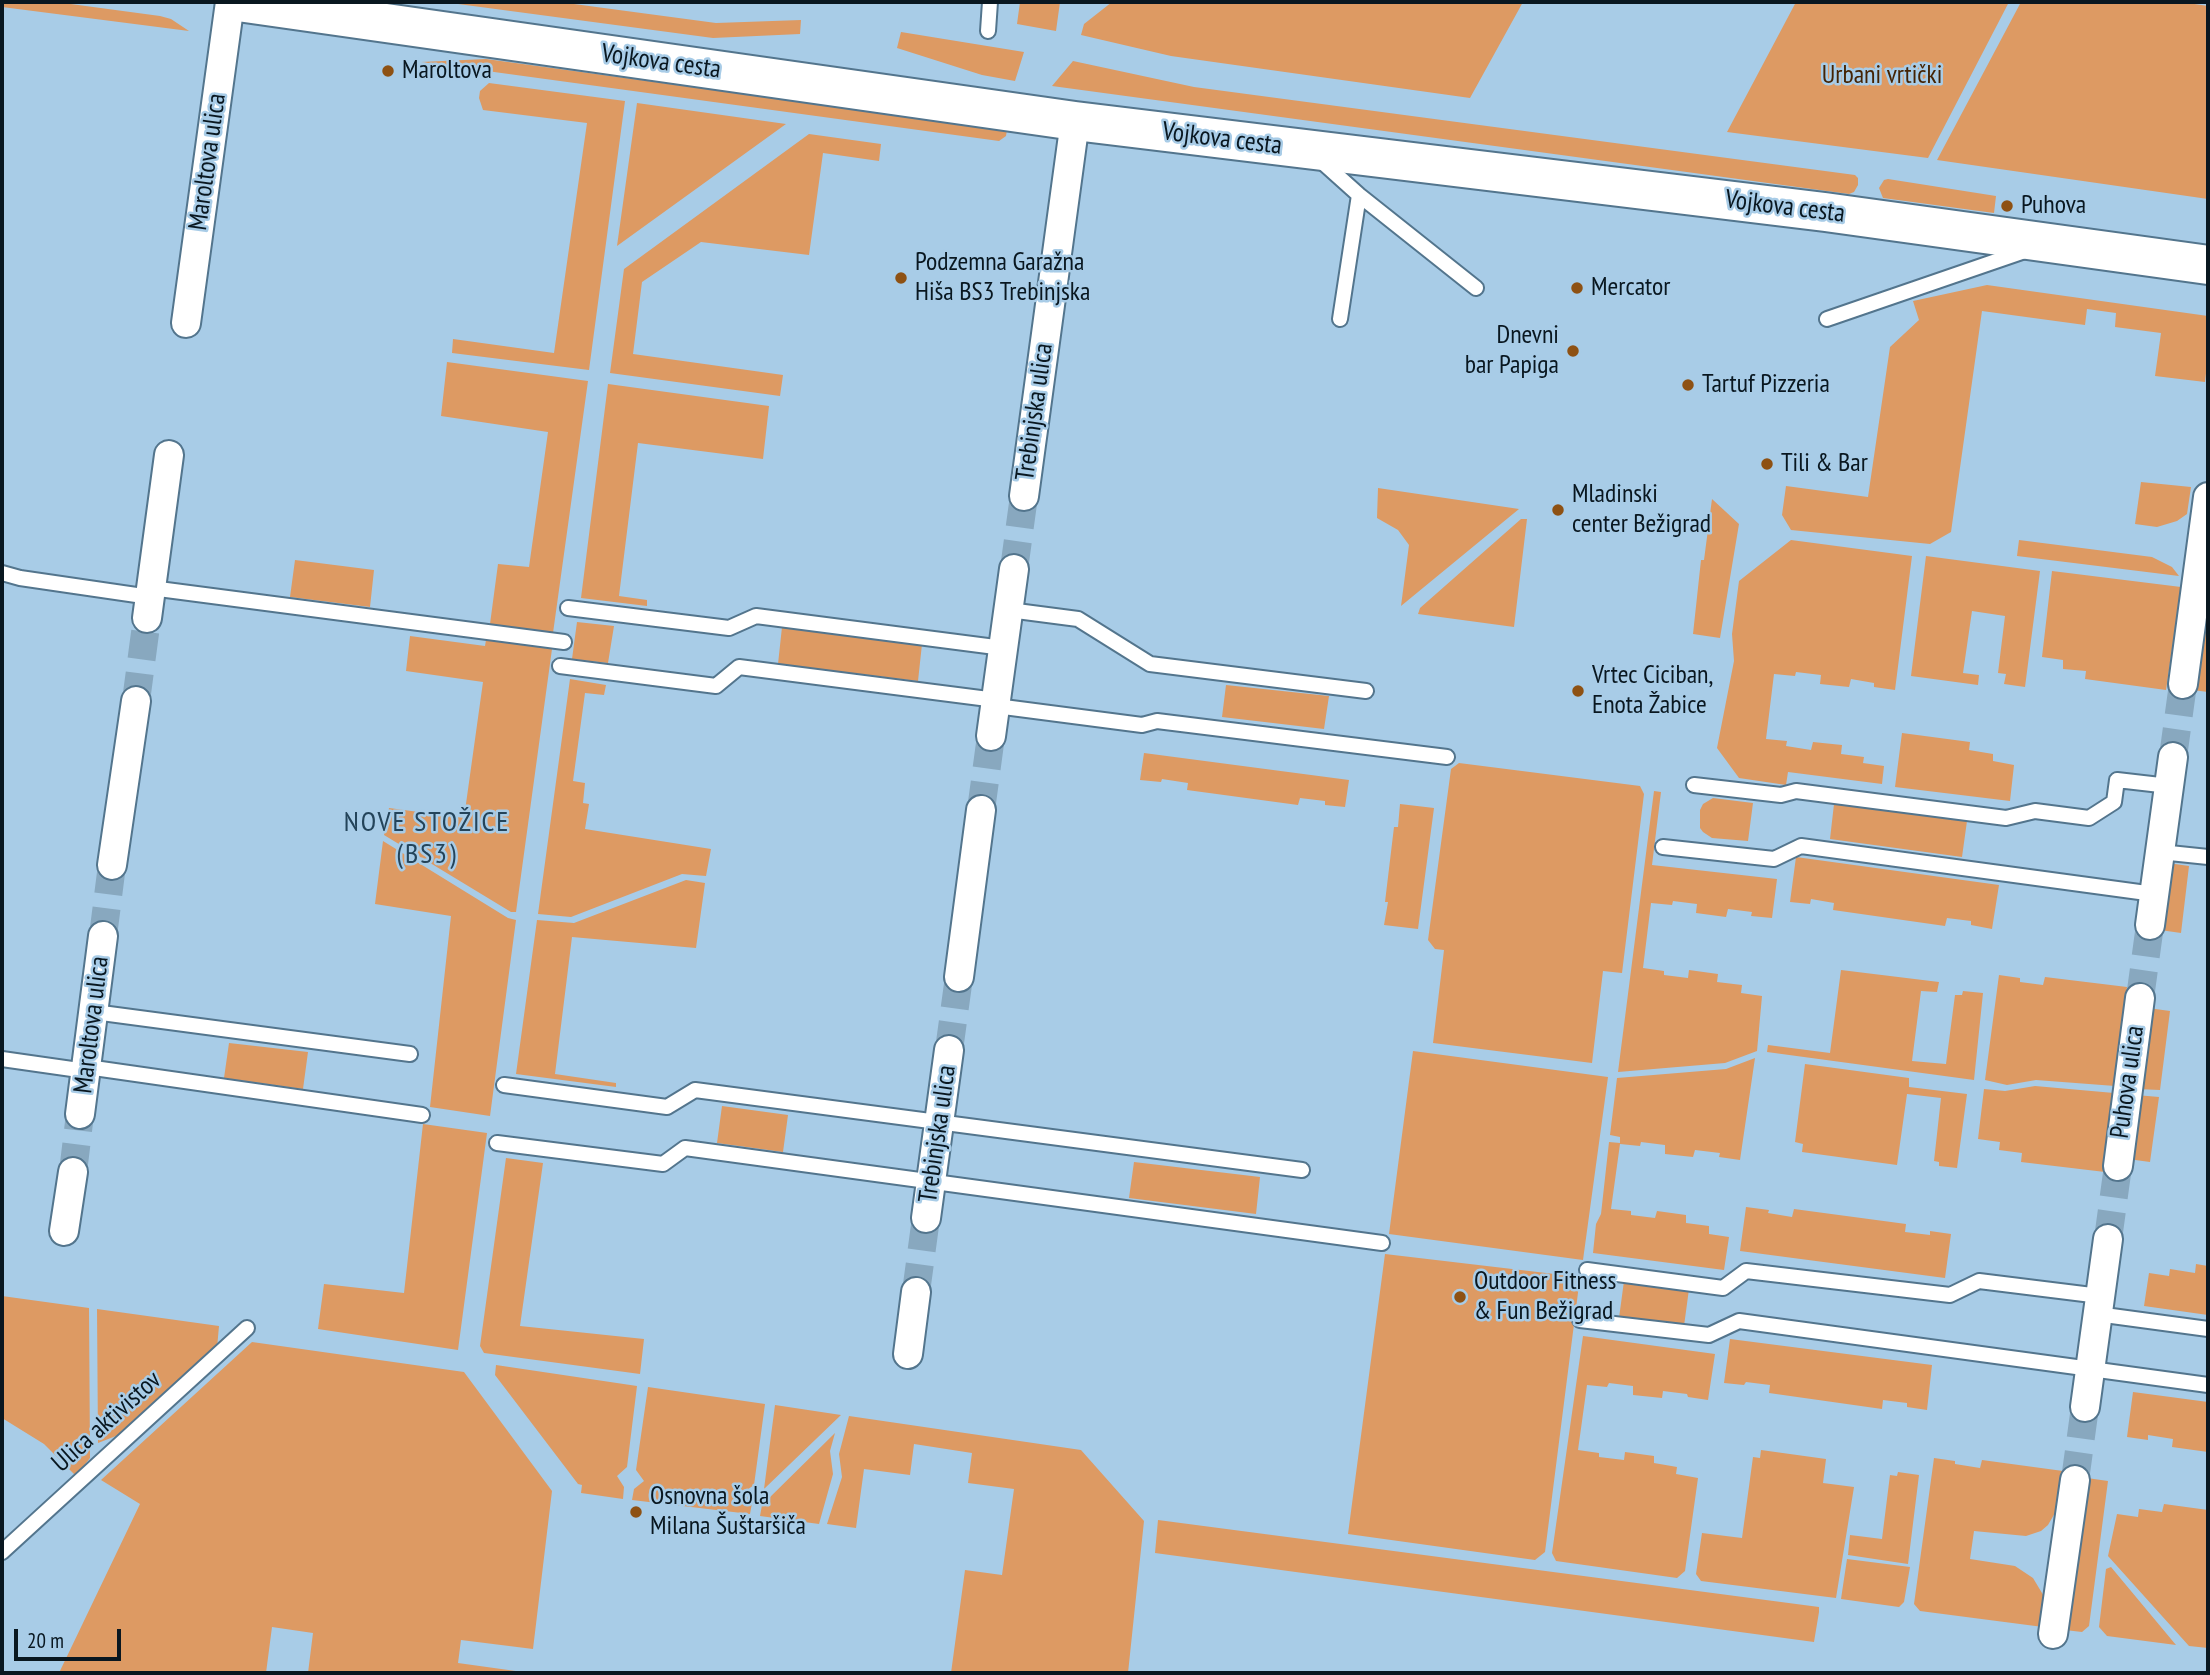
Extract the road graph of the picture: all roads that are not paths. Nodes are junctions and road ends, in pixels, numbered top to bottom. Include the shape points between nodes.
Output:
1 (230, 2) edge
2 (238, 2) edge
3 (990, 2) edge
4 (988, 32) dead end
5 (1075, 121) junction
6 (1307, 149) junction
7 (1359, 195) junction
8 (2053, 241) junction
9 (2208, 265) edge
10 (1476, 288) dead end
11 (1340, 319) dead end
12 (1827, 319) dead end
13 (186, 323) dead end
14 (169, 455) dead end
15 (1024, 496) tunnel mouth
16 (2208, 497) edge
17 (1014, 569) tunnel mouth
18 (2, 573) edge
19 (150, 601) junction
20 (568, 608) dead end
21 (1009, 610) junction
22 (564, 642) dead end
23 (1003, 648) junction
24 (561, 666) dead end
25 (2183, 684) tunnel mouth
26 (1366, 691) dead end
27 (136, 701) tunnel mouth
28 (996, 703) junction
29 (991, 736) tunnel mouth
30 (1447, 757) dead end
31 (2173, 757) tunnel mouth
32 (1694, 785) dead end
33 (2169, 786) junction
34 (981, 810) tunnel mouth
35 (1663, 847) dead end
36 (2160, 852) junction
37 (2208, 857) edge
38 (112, 866) tunnel mouth
39 (2154, 894) junction
40 (2150, 925) tunnel mouth
41 (103, 936) tunnel mouth
42 (959, 977) tunnel mouth
43 (2140, 998) tunnel mouth
44 (94, 1012) junction
45 (949, 1050) tunnel mouth
46 (410, 1054) dead end
47 (2, 1059) edge
48 (86, 1069) junction
49 (504, 1086) dead end
50 (80, 1114) tunnel mouth
51 (422, 1115) dead end
52 (939, 1124) junction
53 (497, 1143) dead end
54 (2118, 1166) tunnel mouth
55 (1302, 1170) dead end
56 (73, 1172) tunnel mouth
57 (931, 1182) junction
58 (926, 1218) tunnel mouth
59 (64, 1231) dead end
60 (2108, 1239) tunnel mouth
61 (1382, 1243) dead end
62 (1587, 1270) dead end
63 (916, 1292) tunnel mouth
64 (2098, 1305) junction
65 (1580, 1320) dead end
66 (247, 1328) dead end
67 (2208, 1329) edge
68 (908, 1354) dead end
69 (2090, 1369) junction
70 (2208, 1385) edge
71 (2085, 1407) tunnel mouth
72 (2075, 1480) tunnel mouth
73 (2, 1552) edge
74 (2053, 1634) dead end

1 - 13 street, Maroltova ulica
2 - 5 street, Vojkova cesta
3 - 4 lane
5 - 6 street, Vojkova cesta
5 - 15 street, Trebinjska ulica
6 - 7 lane
6 - 8 street, Vojkova cesta
7 - 10 lane
7 - 11 lane
8 - 9 street, Vojkova cesta
8 - 12 lane
14 - 19 street
16 - 25 street
17 - 21 street
18 - 19 lane
19 - 22 lane
20 - 23 lane via 729,628 756,616
21 - 23 street
21 - 26 lane via 1078,619 1150,664
23 - 28 street
24 - 28 lane via 716,686 739,667
27 - 38 street
28 - 29 street
28 - 30 lane via 1142,725 1157,721
31 - 33 street
32 - 33 lane via 1781,795 1796,791 2006,818 2035,811 2089,818 2114,802 2117,780
33 - 36 street
34 - 42 street
35 - 39 lane via 1774,859 1801,846
36 - 37 lane
36 - 39 street
39 - 40 street
41 - 44 street, Maroltova ulica
43 - 54 street, Puhova ulica
44 - 46 lane
44 - 48 street, Maroltova ulica
45 - 52 street, Trebinjska ulica
47 - 48 lane
48 - 50 street, Maroltova ulica
48 - 51 lane
49 - 52 lane via 667,1107 695,1090
52 - 55 lane
52 - 57 street, Trebinjska ulica
53 - 57 lane via 663,1164 685,1148
56 - 59 street
57 - 58 street, Trebinjska ulica
57 - 61 lane
60 - 64 street
62 - 64 lane via 1723,1288 1746,1271 1950,1295 1979,1281
63 - 68 street
64 - 67 lane
64 - 69 street
65 - 69 lane via 1709,1335 1739,1321
66 - 73 lane, Ulica aktivistov
69 - 70 lane
69 - 71 street
72 - 74 street

